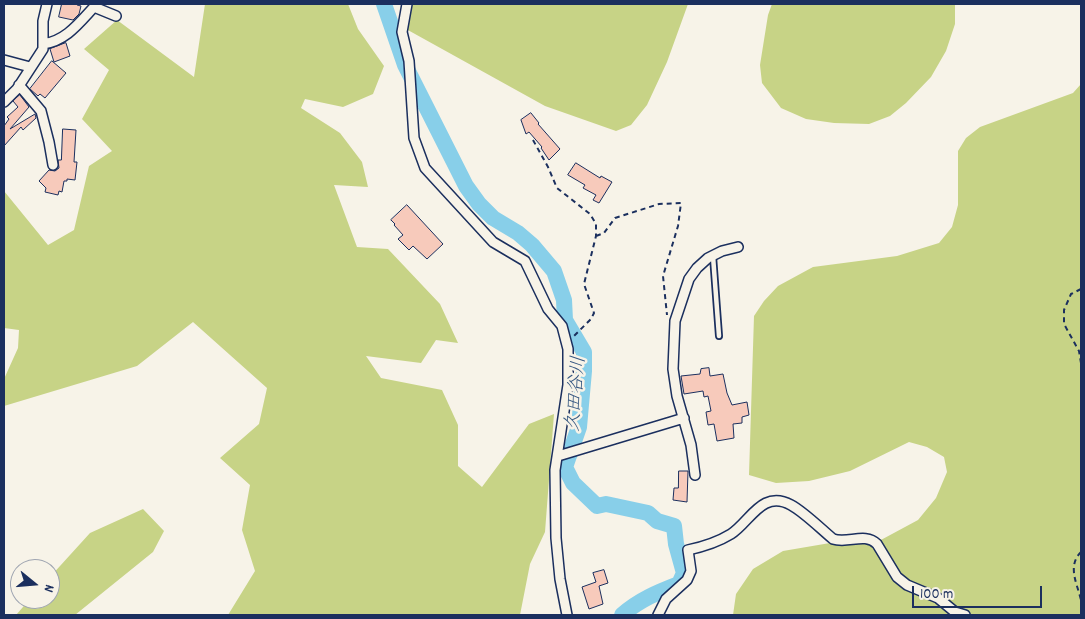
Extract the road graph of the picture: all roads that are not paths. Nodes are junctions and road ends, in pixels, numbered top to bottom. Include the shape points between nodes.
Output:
1 (48, 4) edge
2 (407, 4) edge
3 (116, 16) dead end
4 (43, 44) junction
5 (4, 60) edge
6 (30, 68) junction
7 (19, 85) junction
8 (4, 102) edge
9 (53, 165) dead end
10 (738, 247) dead end
11 (713, 256) junction
12 (719, 336) dead end
13 (684, 418) junction
14 (561, 455) junction
15 (695, 476) dead end
16 (567, 615) edge
17 (658, 615) edge
18 (965, 615) edge

1 - 4 street via 43,21
2 - 14 street via 402,32 409,61 414,138 425,168 493,242 525,261 548,308 562,326 568,349 568,385
3 - 4 street via 94,7 64,38
4 - 6 street
5 - 6 street
6 - 7 street
7 - 8 street
7 - 9 street via 41,112
10 - 11 street
11 - 12 lane
11 - 13 street via 689,279 675,321 673,369
13 - 14 street
13 - 15 street
14 - 16 street via 555,470 556,538
17 - 18 street via 666,599 687,580 691,571 688,550 730,534 755,510 767,502 776,501 791,504 840,542 874,540 897,577

